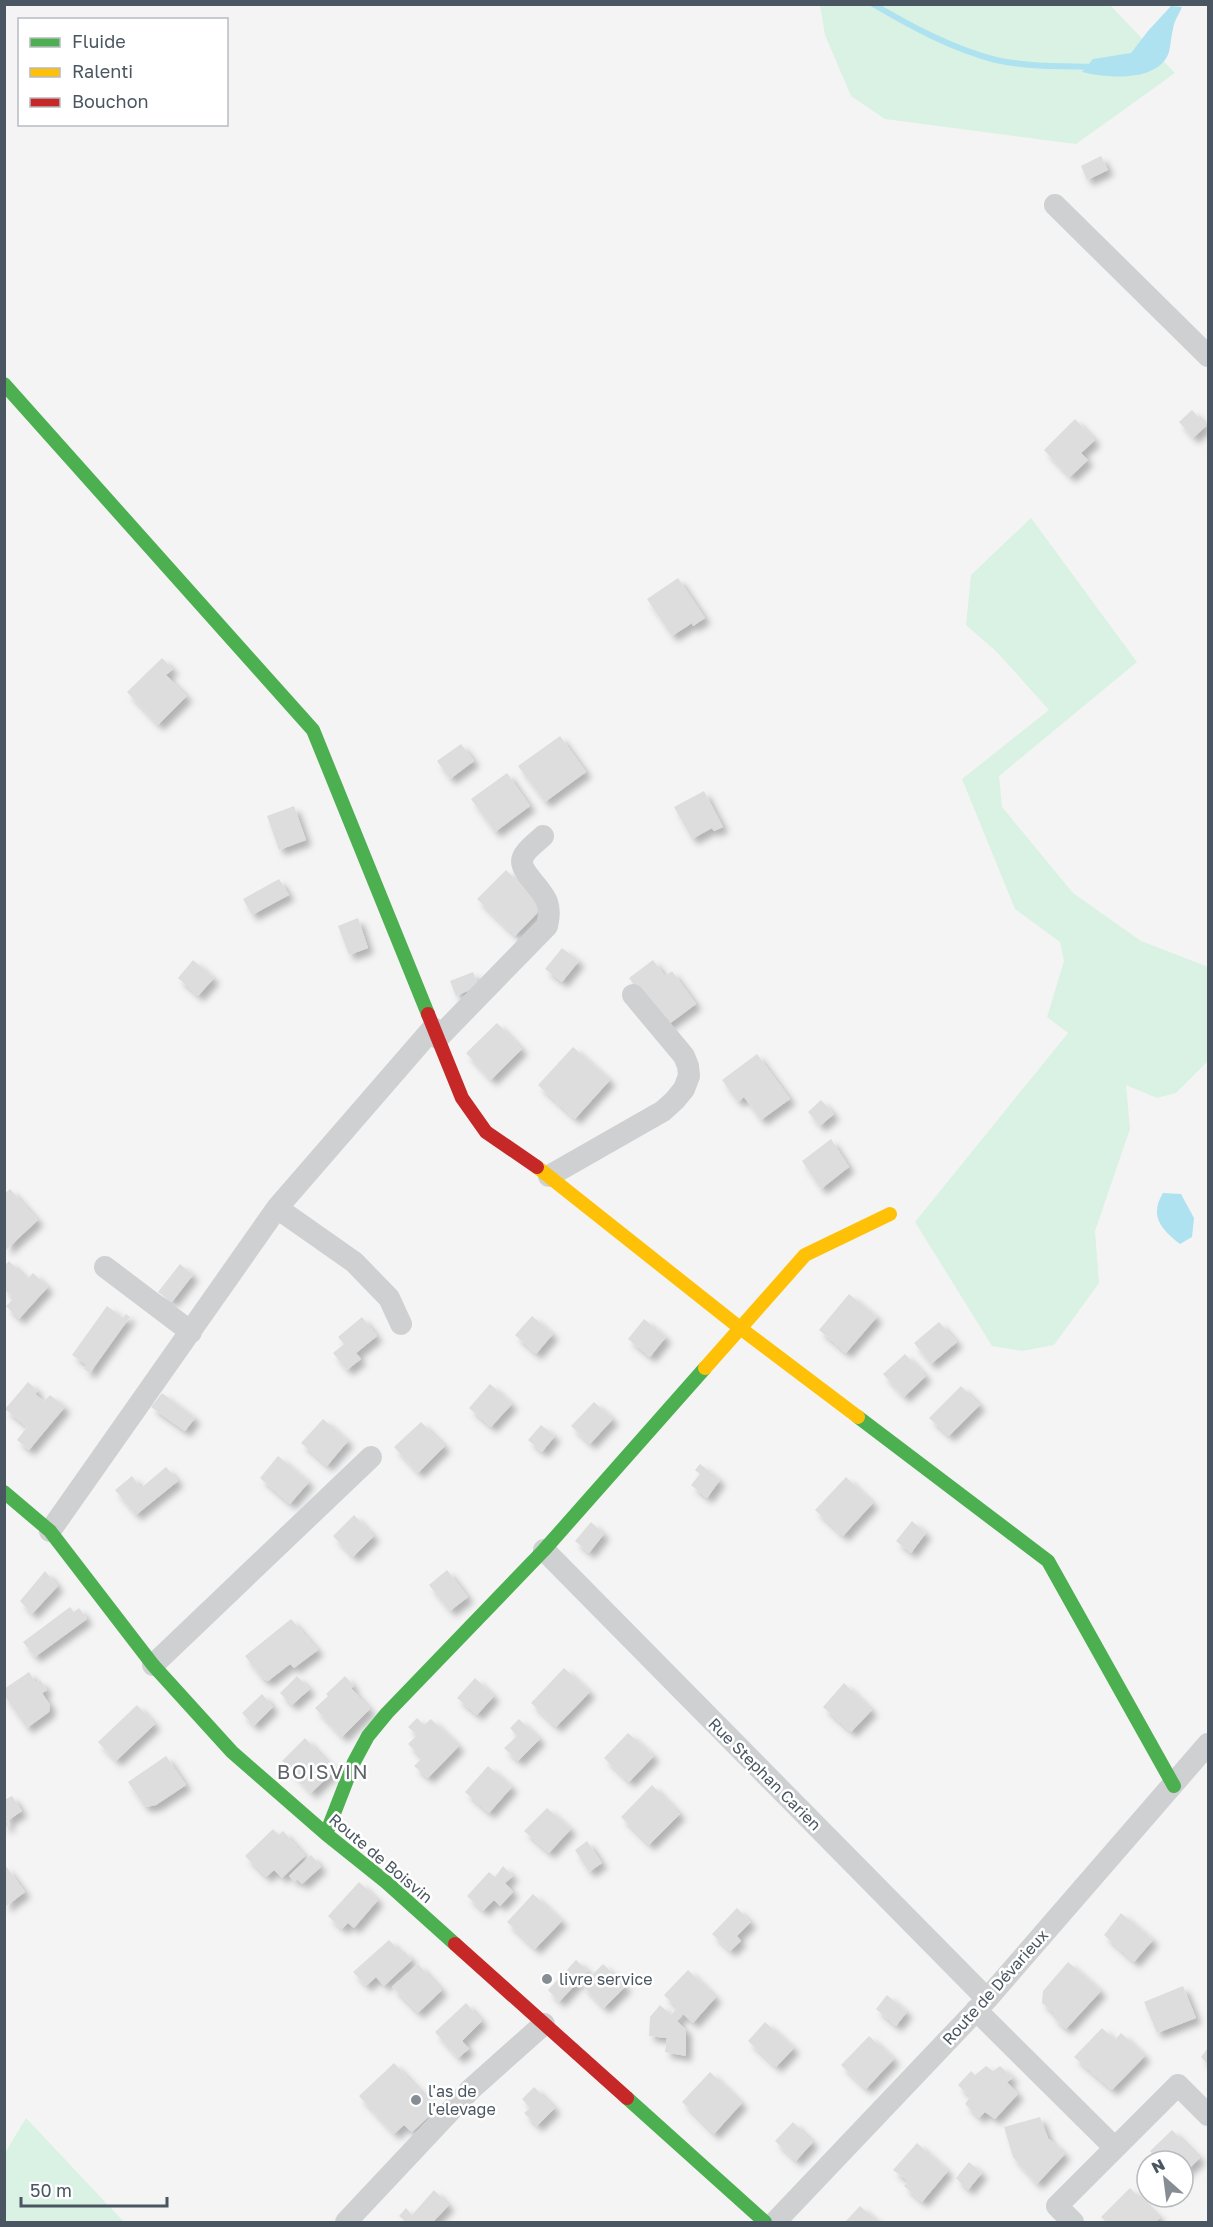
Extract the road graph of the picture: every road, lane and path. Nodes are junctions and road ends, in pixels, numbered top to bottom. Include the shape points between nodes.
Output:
1 (1055, 205) dead end
2 (1209, 356) edge
3 (4, 384) edge
4 (543, 836) dead end
5 (633, 995) dead end
6 (435, 1033) junction
7 (549, 1176) junction
8 (277, 1208) junction
9 (890, 1214) dead end
10 (105, 1267) dead end
11 (401, 1324) dead end
12 (740, 1328) junction
13 (191, 1332) junction
14 (371, 1457) dead end
15 (8, 1501) edge
16 (50, 1532) junction
17 (544, 1550) junction
18 (153, 1665) junction
19 (1209, 1744) edge
20 (1174, 1786) junction
21 (326, 1834) junction
22 (981, 2004) junction
23 (544, 2024) junction
24 (1209, 2115) edge
25 (1115, 2148) junction
26 (346, 2223) edge
27 (765, 2223) edge
28 (775, 2223) edge
29 (1073, 2223) edge

1 - 2 street
3 - 6 street via 313,730
4 - 6 street via 523,854 521,862 548,904 547,926
5 - 7 street via 684,1056 689,1076 684,1089 663,1111
6 - 7 street via 474,1117 486,1132
6 - 8 street
7 - 12 street
8 - 11 street via 354,1262 388,1298
8 - 13 street
9 - 12 street via 805,1255
10 - 13 street
12 - 17 street
12 - 20 street via 1048,1561
13 - 16 street
14 - 18 street
15 - 16 street, Route de Boisvin
16 - 18 street, Route de Boisvin
17 - 21 street via 368,1736
17 - 22 street, Rue Stephan Carien
18 - 21 street, Route de Boisvin via 232,1752
19 - 20 street, Route de Dévarieux
20 - 22 street, Route de Dévarieux
21 - 23 street, Route de Boisvin via 386,1882
22 - 25 street, Rue Stephan Carien
22 - 28 street, Route de Dévarieux
23 - 26 street via 470,2090
23 - 27 street, Route de Boisvin
24 - 25 street via 1178,2085
25 - 29 street via 1057,2206

